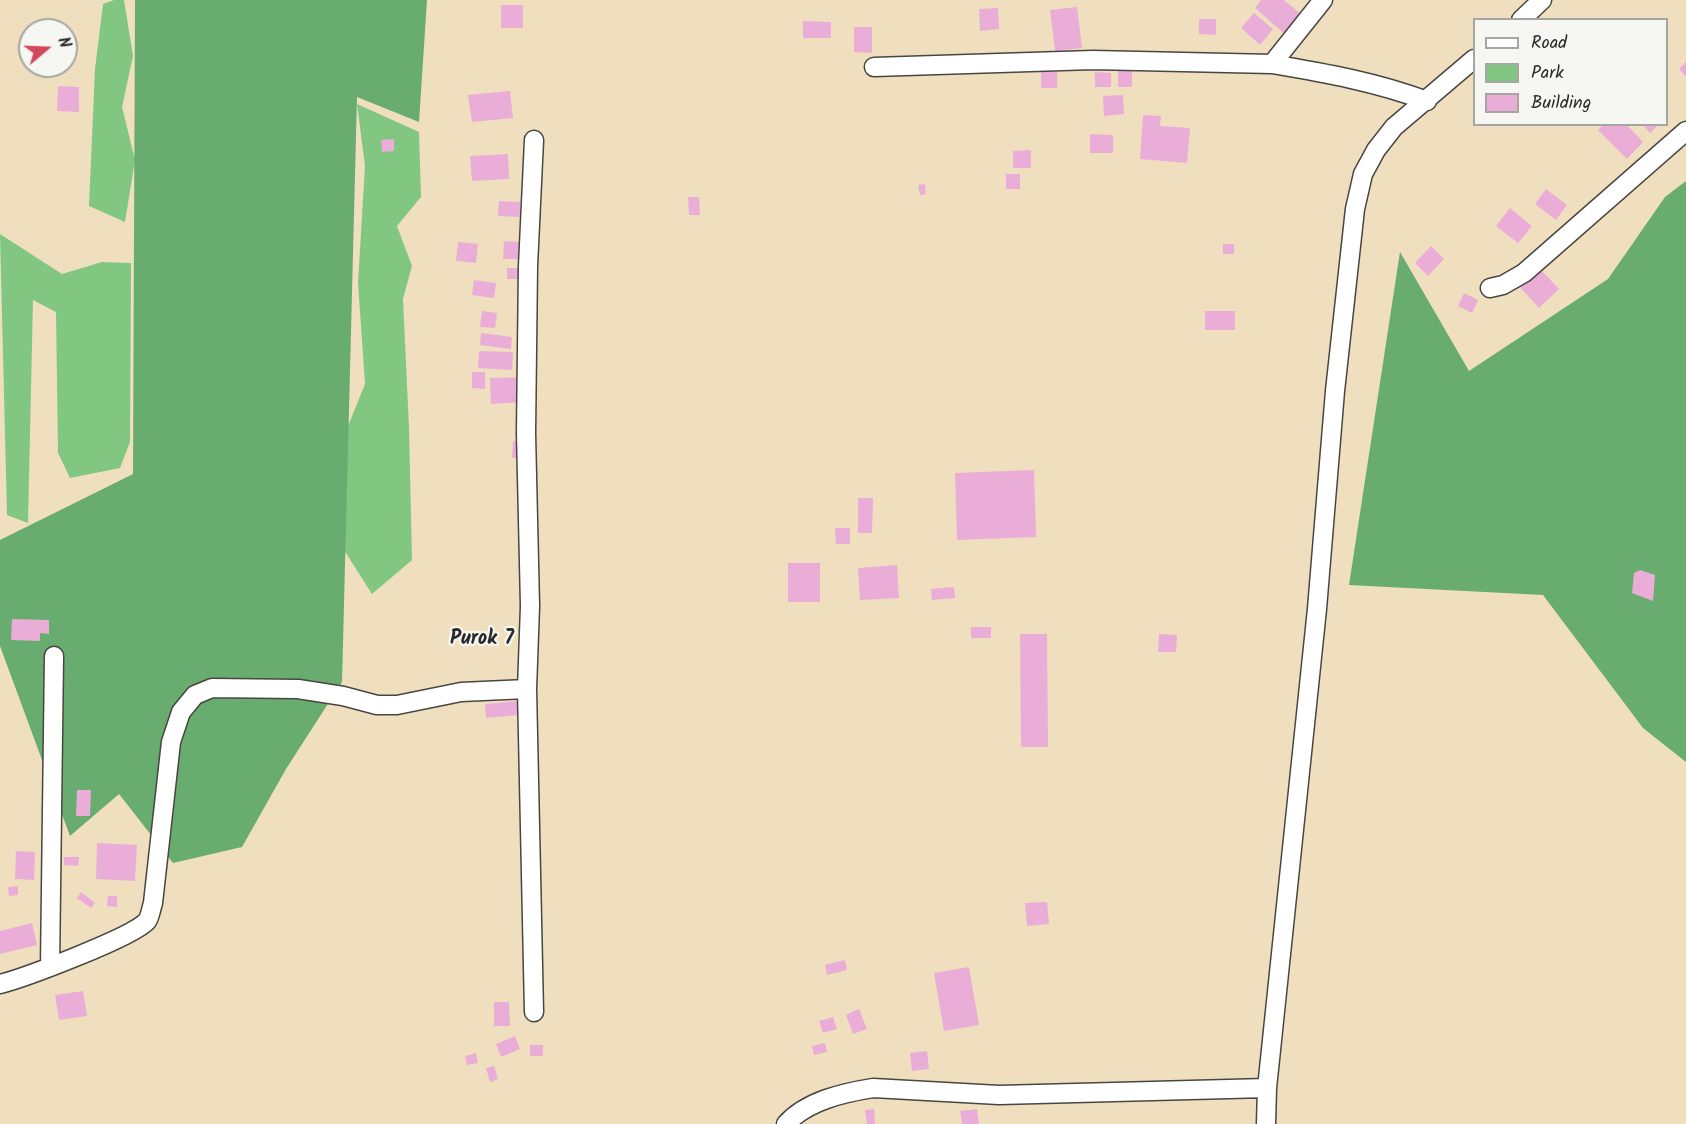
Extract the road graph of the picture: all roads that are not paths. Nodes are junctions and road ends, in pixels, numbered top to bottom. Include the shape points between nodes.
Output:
1 (1323, 0) edge
2 (1542, 0) edge
3 (1523, 18) edge
4 (1473, 60) edge
5 (1272, 64) junction
6 (874, 67) dead end
7 (1426, 101) junction
8 (1686, 131) edge
9 (534, 140) dead end
10 (1490, 288) dead end
11 (54, 656) dead end
12 (527, 689) junction
13 (50, 967) junction
14 (0, 984) edge
15 (534, 1011) dead end
16 (1267, 1088) junction
17 (786, 1124) edge
18 (1266, 1124) edge

1 - 5 street
2 - 3 street
4 - 7 street
5 - 6 street via 1093,60
5 - 7 street via 1357,79
7 - 16 street via 1394,127 1376,150 1363,174 1355,209
8 - 10 street via 1524,273
9 - 12 street via 526,433 530,606
11 - 13 street
12 - 13 street via 461,692 397,705 377,705 298,689 212,688 195,695 181,712 171,742 148,920
12 - 15 street
13 - 14 street
16 - 17 street via 999,1095 873,1088 852,1091 797,1112
16 - 18 street

